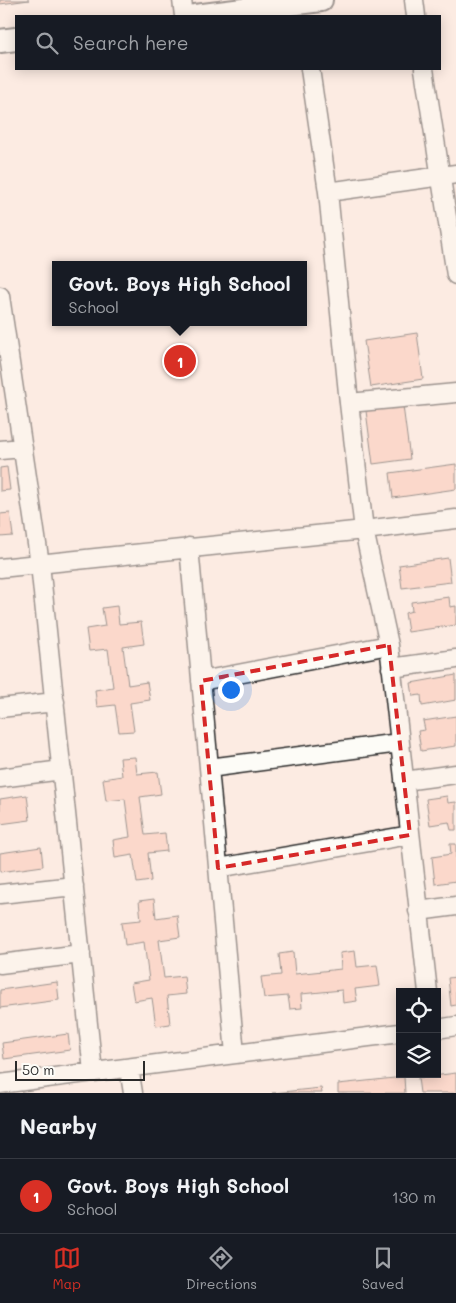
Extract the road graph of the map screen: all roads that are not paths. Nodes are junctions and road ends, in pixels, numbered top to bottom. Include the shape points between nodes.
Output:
1 (182, 0) edge
2 (414, 0) edge
3 (309, 6) edge
4 (184, 15) edge
5 (206, 15) edge
6 (416, 15) edge
7 (15, 39) edge
8 (0, 41) edge
9 (310, 70) edge
10 (424, 70) edge
11 (448, 175) edge
12 (328, 192) junction
13 (456, 274) edge
14 (0, 296) edge
15 (2, 319) edge
16 (456, 393) edge
17 (349, 403) junction
18 (23, 448) junction
19 (0, 450) edge
20 (456, 519) edge
21 (364, 530) junction
22 (189, 547) junction
23 (40, 564) junction
24 (0, 568) edge
25 (389, 646) junction
26 (456, 659) edge
27 (391, 668) junction
28 (201, 681) junction
29 (55, 702) junction
30 (0, 708) edge
31 (400, 743) junction
32 (209, 768) junction
33 (62, 770) junction
34 (456, 774) edge
35 (0, 778) edge
36 (404, 781) junction
37 (410, 835) junction
38 (218, 868) junction
39 (74, 886) junction
40 (0, 894) edge
41 (456, 906) edge
42 (418, 911) junction
43 (81, 954) junction
44 (0, 964) edge
45 (428, 988) edge
46 (456, 1026) edge
47 (441, 1028) edge
48 (396, 1034) edge
49 (235, 1054) junction
50 (129, 1068) junction
51 (93, 1072) junction
52 (0, 1084) edge
53 (133, 1093) edge

1 - 4 street
2 - 6 street
3 - 5 street
7 - 8 street
9 - 12 street
10 - 11 street
11 - 12 street
11 - 13 street
12 - 17 street
14 - 15 street
15 - 18 street
16 - 17 street
17 - 21 street
18 - 19 street
18 - 23 street
20 - 21 street
21 - 22 street
21 - 25 street
22 - 23 street
22 - 28 street
23 - 24 street
23 - 29 street
25 - 27 street
25 - 28 street
26 - 27 street
27 - 31 street
28 - 32 street
29 - 30 street
29 - 33 street
31 - 32 street
31 - 36 street
32 - 38 street
33 - 35 street
33 - 39 street
34 - 36 street
36 - 37 street
37 - 38 street
37 - 42 street
38 - 49 street
39 - 40 street
39 - 43 street
41 - 42 street
42 - 45 street
43 - 44 street
43 - 51 street
46 - 47 street
48 - 49 street
49 - 50 street
50 - 51 street
50 - 53 street
51 - 52 street

